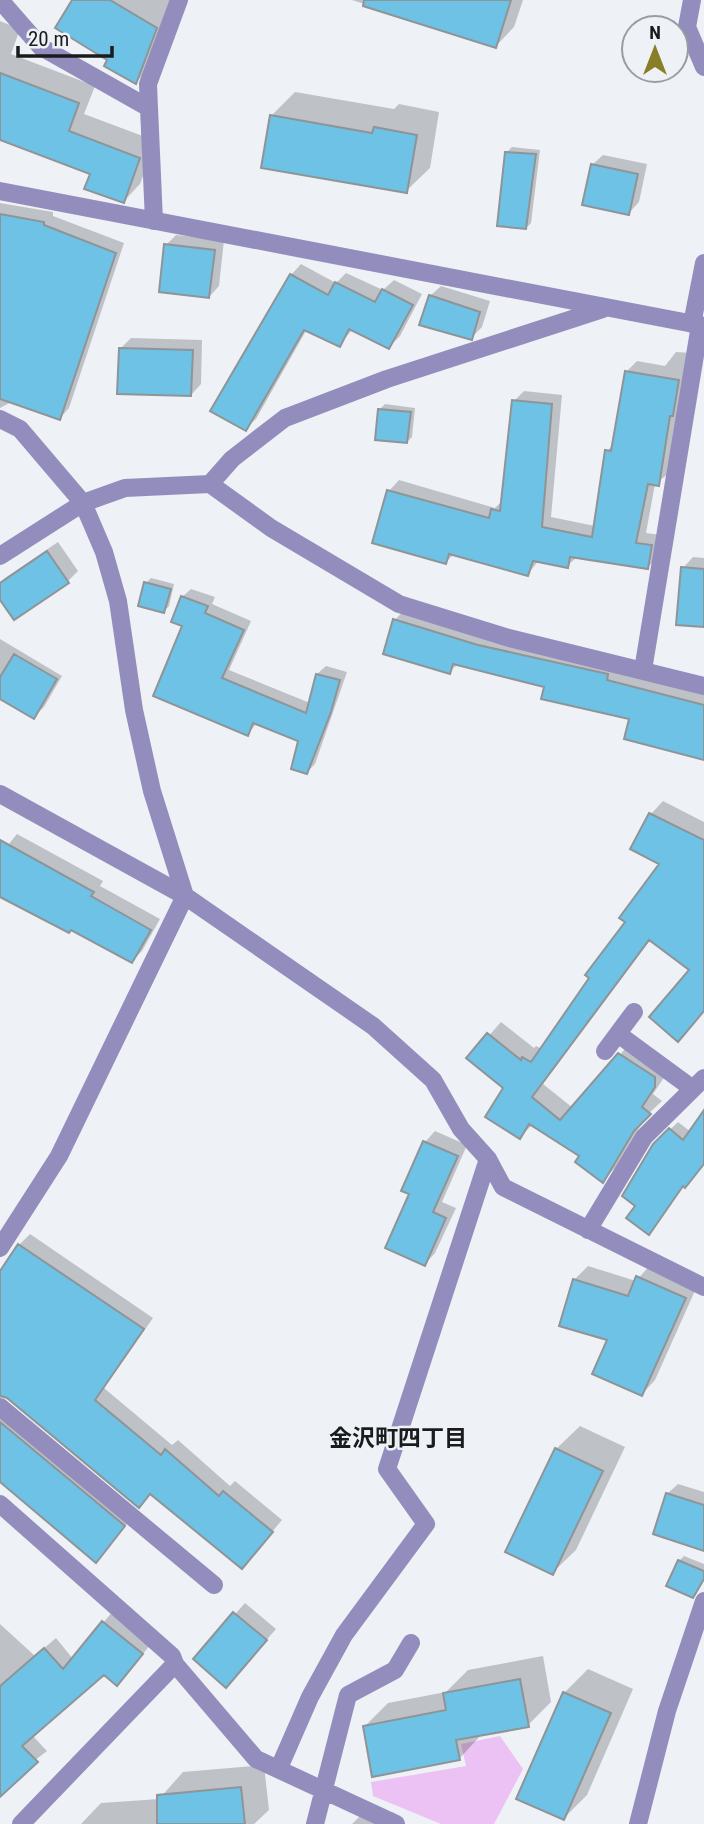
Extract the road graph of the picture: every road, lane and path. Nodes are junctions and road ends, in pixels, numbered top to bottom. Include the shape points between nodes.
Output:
1 (0, 0) edge
2 (178, 0) edge
3 (692, 0) edge
4 (704, 67) edge
5 (149, 108) junction
6 (0, 191) edge
7 (154, 220) junction
8 (704, 263) edge
9 (607, 307) junction
10 (699, 325) edge
11 (0, 419) edge
12 (211, 484) junction
13 (83, 503) junction
14 (0, 556) edge
15 (643, 670) junction
16 (704, 686) edge
17 (0, 794) edge
18 (185, 896) junction
19 (634, 1012) dead end
20 (618, 1034) junction
21 (605, 1051) dead end
22 (699, 1083) edge
23 (488, 1159) junction
24 (588, 1230) junction
25 (0, 1248) edge
26 (704, 1287) edge
27 (0, 1407) edge
28 (0, 1504) edge
29 (214, 1585) dead end
30 (704, 1601) edge
31 (411, 1643) dead end
32 (175, 1664) junction
33 (278, 1768) junction
34 (323, 1790) junction
35 (21, 1824) edge
36 (315, 1824) edge
37 (396, 1824) edge
38 (638, 1824) edge

1 - 5 street via 41,47
2 - 5 street via 148,84
3 - 4 street via 687,27
5 - 7 street
6 - 7 street
7 - 9 street
8 - 10 street
9 - 10 street
9 - 12 street via 387,379 285,418 232,459
10 - 15 street
11 - 13 street via 20,429
12 - 13 street via 125,488
12 - 15 street via 271,528 399,604 509,638
13 - 14 street
13 - 18 street via 118,601 152,791
15 - 16 street
17 - 18 street
18 - 23 street via 373,1027 433,1080 461,1129
18 - 25 street via 59,1156
19 - 20 street
20 - 21 street
20 - 22 street
22 - 24 street via 644,1137
23 - 24 street via 503,1187
23 - 33 street via 387,1469 426,1524 344,1635
24 - 26 street
27 - 29 street
28 - 32 street
30 - 38 street via 667,1711
31 - 34 street via 395,1670 348,1695
32 - 33 street via 256,1759
32 - 35 street
33 - 34 street
34 - 36 street
34 - 37 street

